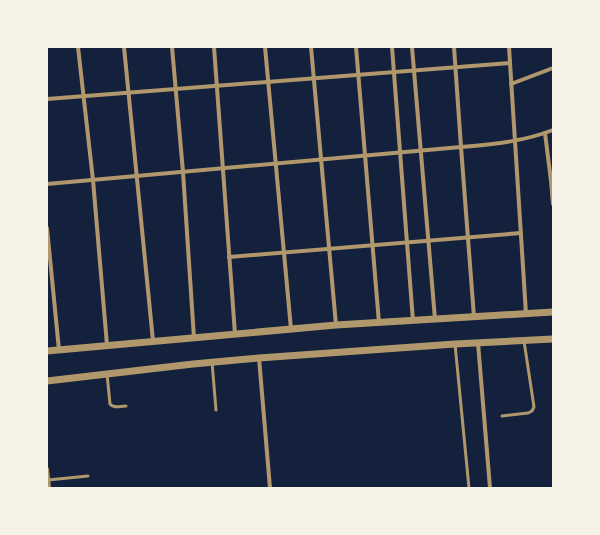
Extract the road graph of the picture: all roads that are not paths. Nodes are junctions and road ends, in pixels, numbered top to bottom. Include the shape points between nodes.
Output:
1 (78, 47) edge
2 (124, 47) edge
3 (172, 47) edge
4 (214, 47) edge
5 (265, 47) edge
6 (311, 47) edge
7 (356, 47) edge
8 (392, 47) edge
9 (412, 47) edge
10 (454, 47) edge
11 (509, 47) edge
12 (510, 63) junction
13 (455, 67) junction
14 (553, 68) edge
15 (414, 71) junction
16 (394, 72) junction
17 (358, 75) junction
18 (314, 78) junction
19 (268, 82) junction
20 (511, 84) junction
21 (217, 86) junction
22 (176, 89) junction
23 (129, 92) junction
24 (84, 96) junction
25 (47, 99) edge
26 (553, 130) edge
27 (545, 133) junction
28 (515, 141) junction
29 (461, 147) junction
30 (421, 151) junction
31 (400, 153) junction
32 (365, 156) junction
33 (321, 160) junction
34 (276, 164) junction
35 (223, 168) junction
36 (183, 172) junction
37 (137, 176) junction
38 (93, 180) junction
39 (47, 184) edge
40 (553, 204) edge
41 (47, 228) edge
42 (521, 233) junction
43 (468, 237) junction
44 (428, 241) junction
45 (407, 242) junction
46 (372, 245) junction
47 (329, 249) junction
48 (284, 253) junction
49 (229, 257) junction
50 (553, 312) edge
51 (526, 314) junction
52 (474, 317) junction
53 (435, 320) junction
54 (413, 321) junction
55 (379, 323) junction
56 (336, 325) junction
57 (291, 329) junction
58 (235, 334) junction
59 (194, 338) junction
60 (553, 339) edge
61 (524, 340) junction
62 (152, 341) junction
63 (478, 343) junction
64 (455, 344) junction
65 (107, 345) junction
66 (60, 350) junction
67 (47, 351) edge
68 (259, 358) junction
69 (212, 362) junction
70 (107, 374) junction
71 (47, 381) edge
72 (126, 406) dead end
73 (216, 410) dead end
74 (502, 416) dead end
75 (47, 469) edge
76 (88, 476) dead end
77 (48, 480) junction
78 (49, 488) edge
79 (270, 488) edge
80 (469, 488) edge
81 (490, 488) edge

1 - 24 street
2 - 23 street
3 - 22 street
4 - 21 street
5 - 19 street
6 - 18 street
7 - 17 street
8 - 16 street
9 - 15 street
10 - 13 street
11 - 12 street
12 - 13 street
12 - 20 street
13 - 15 street
13 - 29 street
14 - 20 street
15 - 16 street
15 - 30 street
16 - 17 street
16 - 31 street
17 - 18 street
17 - 32 street
18 - 19 street
18 - 33 street
19 - 21 street
19 - 34 street
20 - 28 street
21 - 22 street
21 - 35 street
22 - 23 street
22 - 36 street
23 - 24 street
23 - 37 street
24 - 25 street
24 - 38 street
26 - 27 street
27 - 28 street
27 - 40 street
28 - 29 street
28 - 42 street
29 - 30 street
29 - 43 street
30 - 31 street
30 - 44 street
31 - 32 street
31 - 45 street
32 - 33 street
32 - 46 street
33 - 34 street
33 - 47 street
34 - 35 street
34 - 48 street
35 - 36 street
35 - 49 street
36 - 37 street
36 - 59 street
37 - 38 street
37 - 62 street
38 - 39 street
38 - 65 street
41 - 66 street
42 - 43 street
42 - 51 street
43 - 44 street
43 - 52 street
44 - 45 street
44 - 53 street
45 - 46 street
45 - 54 street
46 - 47 street
46 - 55 street
47 - 48 street
47 - 56 street
48 - 49 street
48 - 57 street
49 - 58 street
50 - 51 street
51 - 52 street
52 - 53 street
53 - 54 street
54 - 55 street
55 - 56 street
56 - 57 street
57 - 58 street
58 - 59 street
59 - 62 street
60 - 61 street
61 - 63 street
61 - 74 lane via 534,407 528,413
62 - 65 street
63 - 64 street
63 - 81 street
64 - 68 street
64 - 80 lane
65 - 66 street
66 - 67 street
68 - 69 street
68 - 79 street
69 - 70 street
69 - 73 lane
70 - 71 street
70 - 72 lane via 110,404 112,407
75 - 77 street
76 - 77 lane
77 - 78 street

